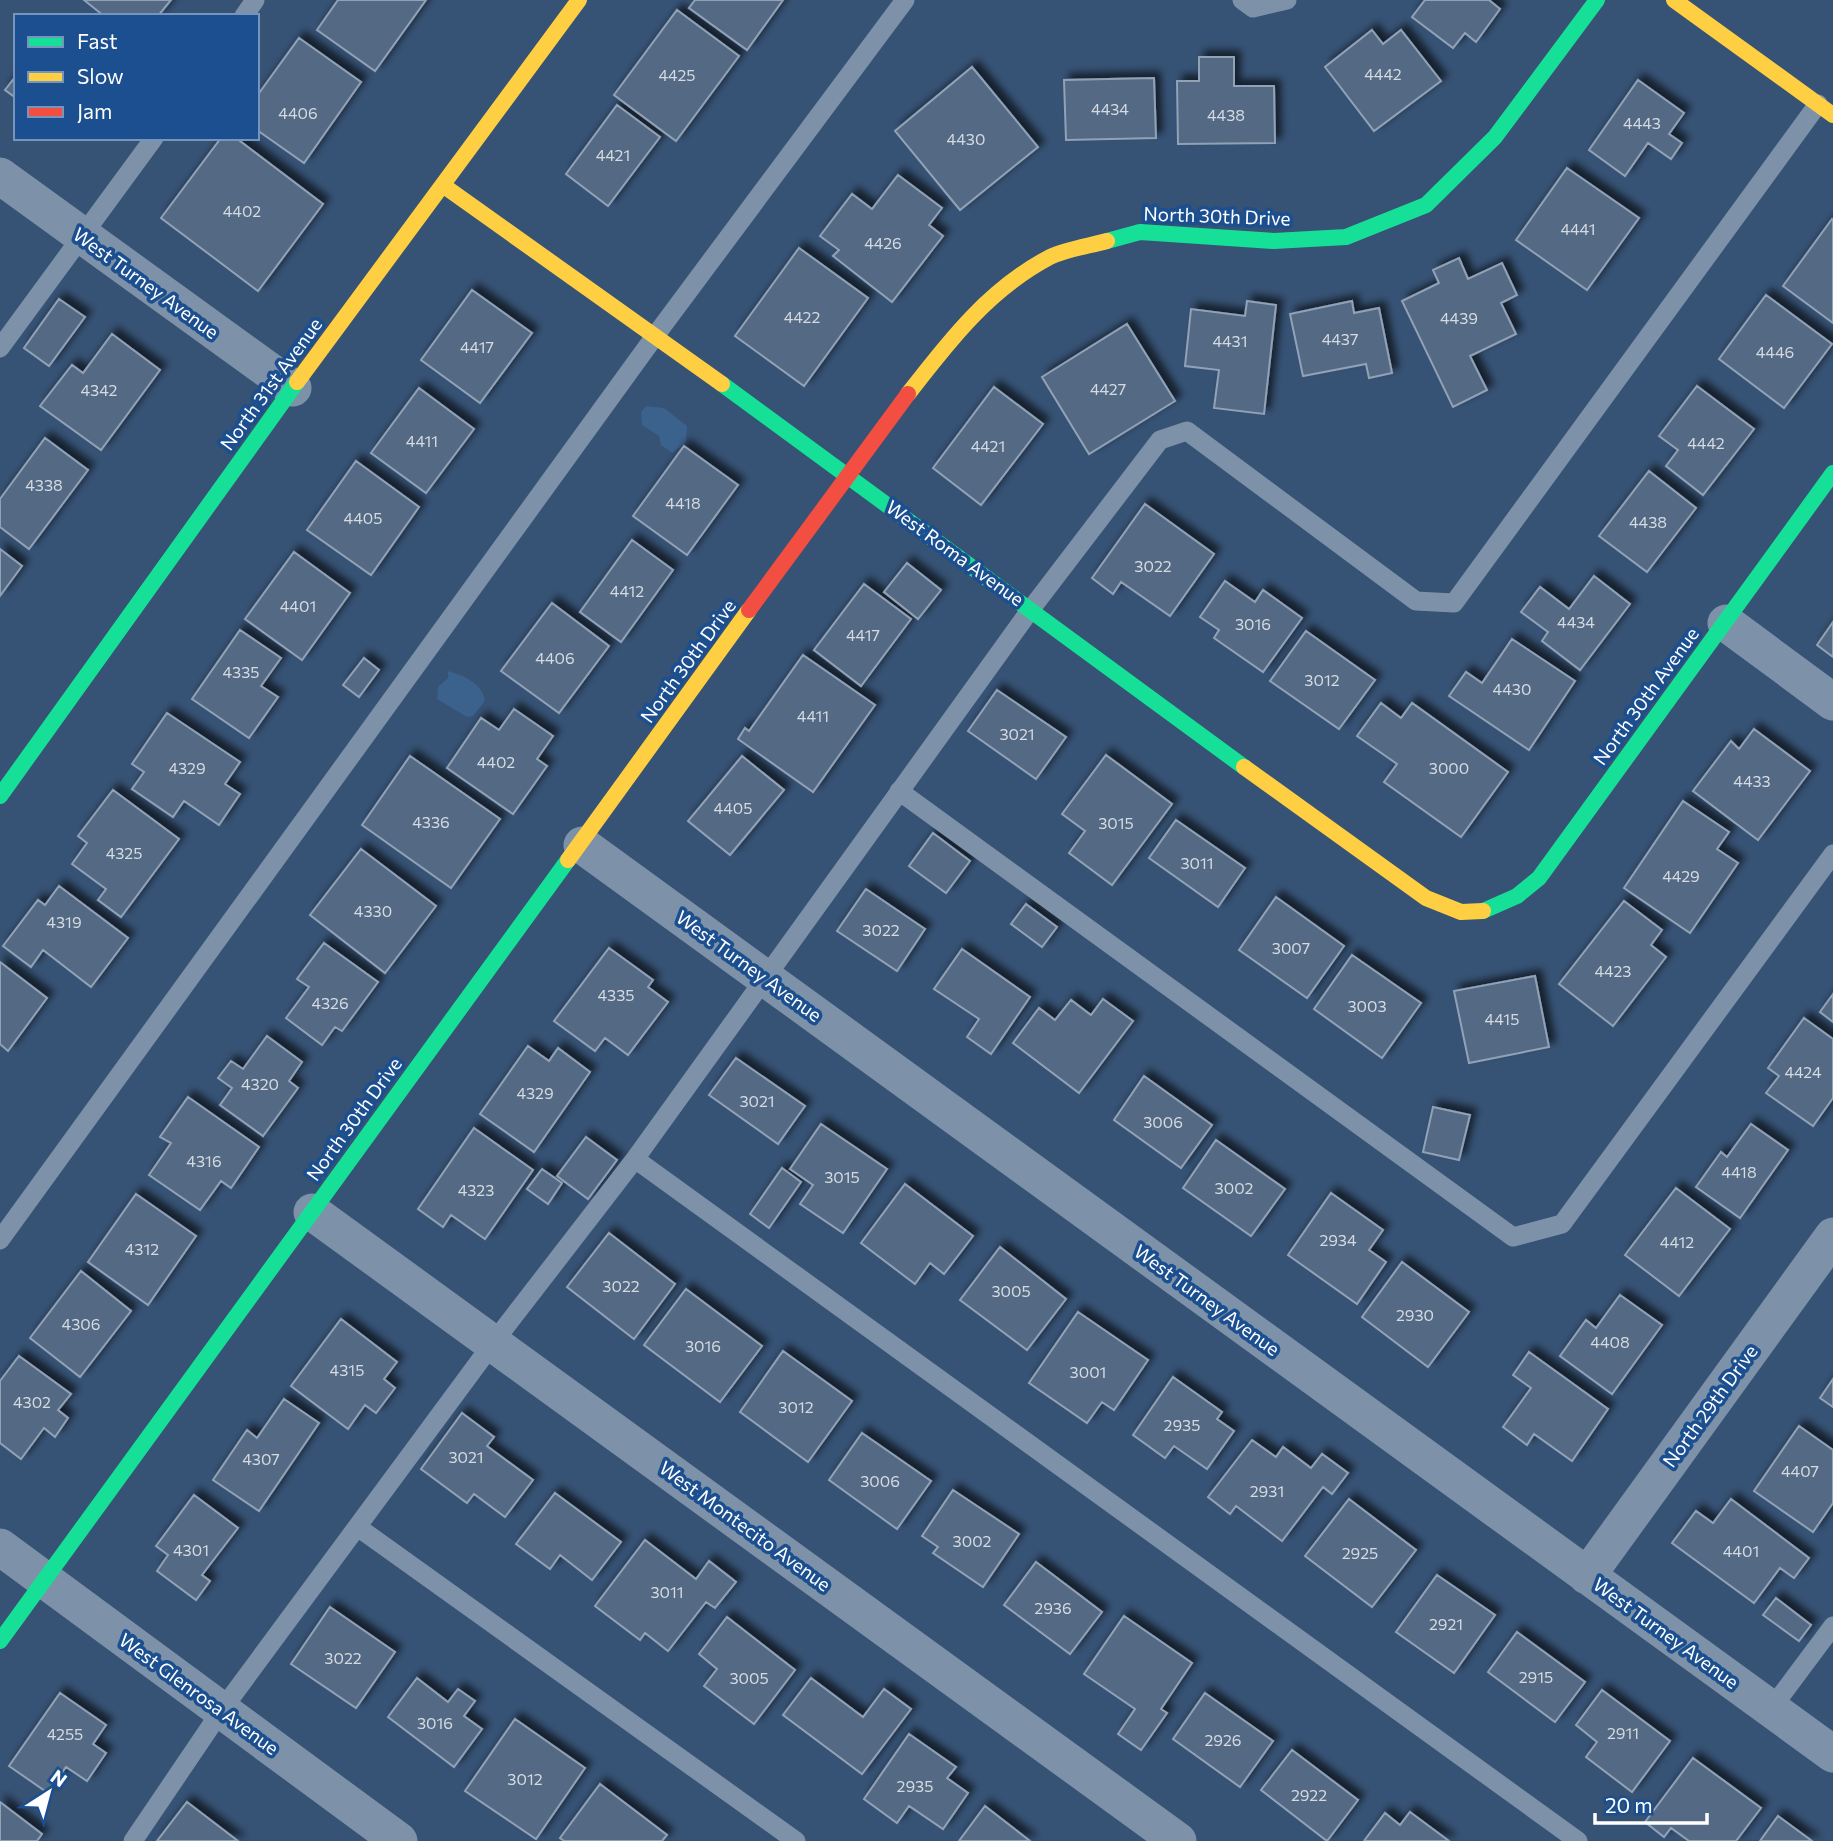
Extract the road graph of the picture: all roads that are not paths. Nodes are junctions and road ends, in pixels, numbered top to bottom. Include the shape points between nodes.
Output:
1 (579, 0) edge
2 (905, 0) edge
3 (1242, 0) edge
4 (1287, 0) edge
5 (1597, 0) edge
6 (1674, 0) edge
7 (1825, 110) edge
8 (153, 140) edge
9 (0, 176) edge
10 (444, 186) junction
11 (82, 237) junction
12 (655, 336) junction
13 (0, 348) edge
14 (293, 388) junction
15 (1833, 473) edge
16 (848, 474) junction
17 (1031, 609) junction
18 (1726, 623) junction
19 (1833, 702) edge
20 (900, 790) junction
21 (0, 796) edge
22 (582, 845) junction
23 (1833, 854) edge
24 (1469, 914) joint
25 (764, 978) junction
26 (635, 1159) junction
27 (312, 1212) junction
28 (1833, 1236) edge
29 (0, 1240) edge
30 (493, 1343) junction
31 (359, 1528) junction
32 (0, 1547) edge
33 (1587, 1576) junction
34 (46, 1580) junction
35 (1833, 1626) edge
36 (0, 1641) edge
37 (1772, 1710) junction
38 (221, 1711) junction
39 (1833, 1754) edge
40 (133, 1841) edge
41 (398, 1841) edge
42 (796, 1841) edge
43 (1178, 1841) edge
44 (1578, 1841) edge

1 - 10 street, North 31st Avenue
2 - 12 lane
3 - 4 lane via 1253,8
5 - 16 street, North 30th Drive via 1495,137 1426,205 1346,237 1274,241 1140,232 1052,256 1000,289 951,338
6 - 7 street
7 - 17 lane via 1454,603 1416,601 1187,431 1160,440
8 - 11 lane
9 - 11 street, West Turney Avenue
10 - 12 street, West Roma Avenue
10 - 14 street, North 31st Avenue
11 - 13 lane
11 - 14 street, West Turney Avenue
12 - 16 street, West Roma Avenue
12 - 29 lane
14 - 21 street, North 31st Avenue
15 - 18 street, North 30th Avenue
16 - 17 street, West Roma Avenue
16 - 22 street, North 30th Drive
17 - 20 lane
17 - 24 street, West Roma Avenue via 1422,897
18 - 19 street
18 - 24 street, North 30th Avenue via 1539,878 1517,897
20 - 23 lane via 1513,1237 1562,1224
20 - 25 lane
22 - 25 street, West Turney Avenue
22 - 27 street, North 30th Drive
25 - 26 lane
25 - 33 street, West Turney Avenue
26 - 30 lane
26 - 44 lane
27 - 30 street, West Montecito Avenue
27 - 34 street, North 30th Drive
28 - 33 street, North 29th Drive
30 - 31 lane
30 - 43 street, West Montecito Avenue
31 - 38 lane
31 - 42 lane
32 - 34 street, West Glenrosa Avenue
33 - 37 street, West Turney Avenue
34 - 36 street, North 30th Drive
34 - 38 street, West Glenrosa Avenue
35 - 37 lane
37 - 39 street, West Turney Avenue
38 - 40 lane
38 - 41 street, West Glenrosa Avenue

